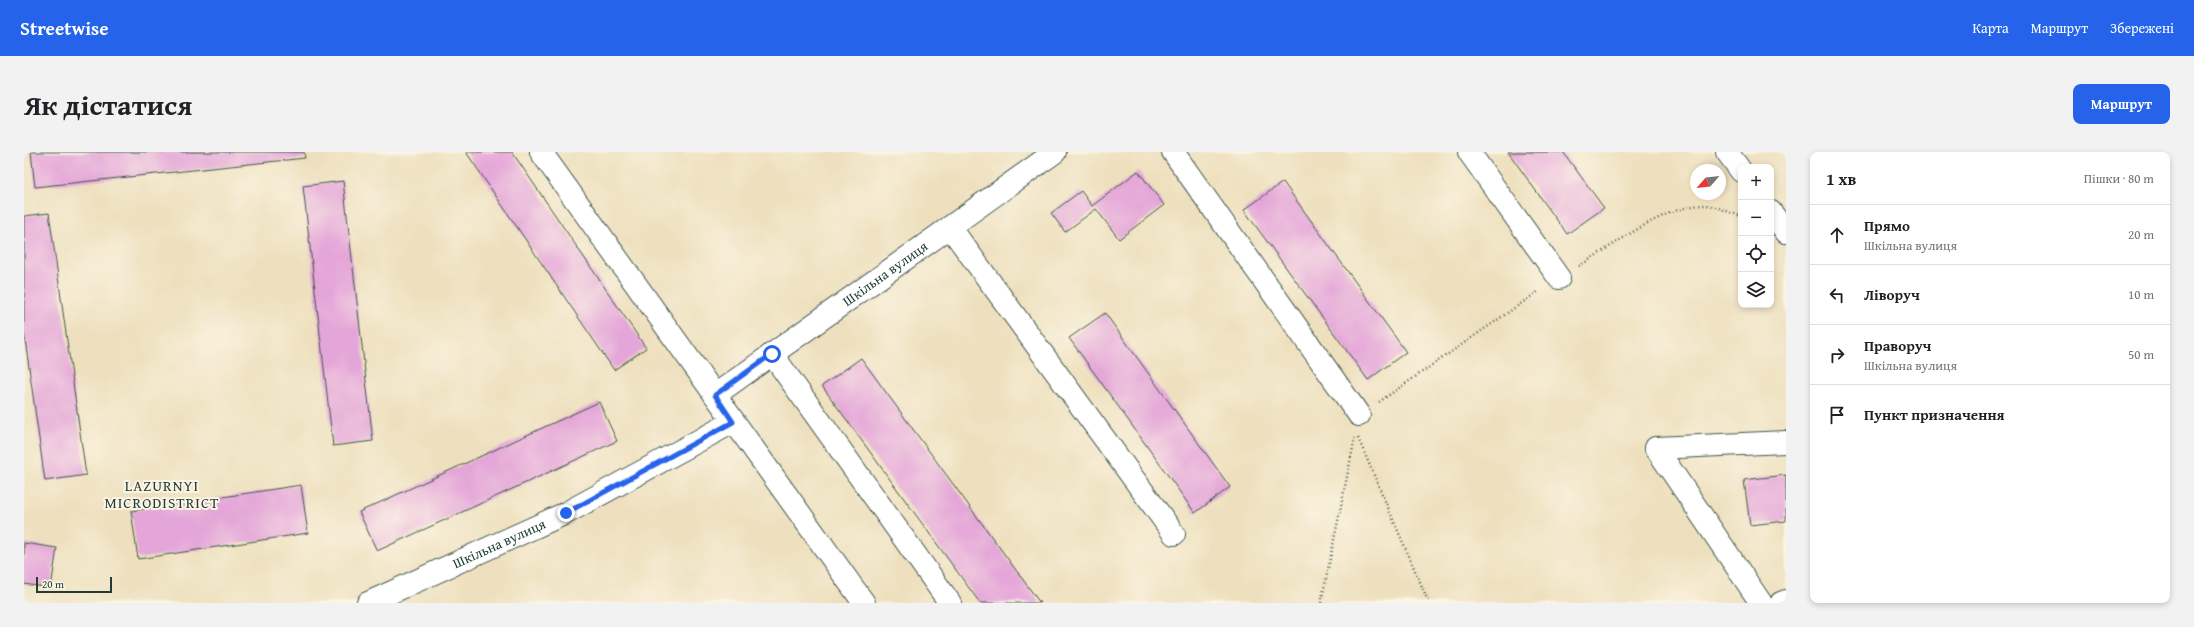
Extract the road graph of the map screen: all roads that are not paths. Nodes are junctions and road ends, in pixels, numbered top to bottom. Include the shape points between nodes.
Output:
1 (541, 152) edge
2 (1055, 152) edge
3 (1173, 152) edge
4 (1469, 152) edge
5 (1728, 152) edge
6 (1738, 167) edge
7 (1774, 216) edge
8 (950, 227) junction
9 (1786, 232) edge
10 (1559, 278) dead end
11 (772, 354) junction
12 (715, 395) junction
13 (1359, 415) dead end
14 (733, 422) junction
15 (1786, 442) edge
16 (1174, 534) dead end
17 (1786, 601) edge
18 (368, 603) edge
19 (864, 603) edge
20 (950, 603) edge
21 (1761, 603) edge
22 (1780, 603) edge

1 - 12 street
2 - 8 street, Шкільна вулиця
3 - 13 street
4 - 10 street
5 - 6 street
7 - 9 street
8 - 11 street, Шкільна вулиця
8 - 16 street
11 - 12 street, Шкільна вулиця
11 - 20 street
12 - 14 street
14 - 18 street, Шкільна вулиця via 566,513
14 - 19 street
15 - 21 street via 1656,448
17 - 22 street

